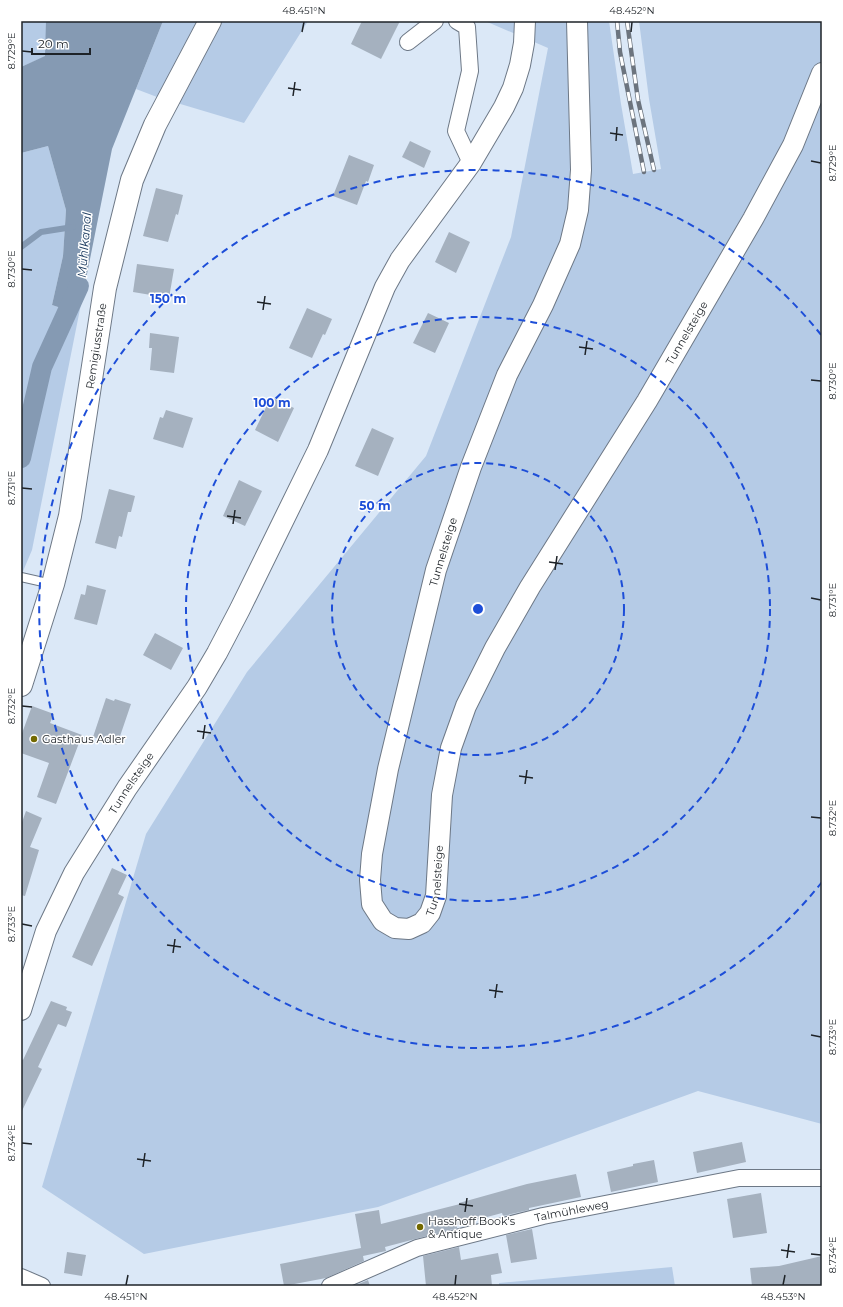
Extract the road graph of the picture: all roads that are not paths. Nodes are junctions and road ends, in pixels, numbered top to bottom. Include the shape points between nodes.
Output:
1 (210, 21) edge
2 (435, 21) edge
3 (457, 21) edge
4 (525, 21) edge
5 (577, 21) edge
6 (408, 42) dead end
7 (822, 73) edge
8 (471, 163) junction
9 (21, 577) edge
10 (53, 584) junction
11 (21, 685) edge
12 (21, 1010) edge
13 (822, 1178) edge
14 (21, 1277) edge
15 (42, 1286) edge
16 (330, 1286) edge

1 - 10 main road, Remigiusstraße via 155,125 132,180 105,288 70,516
2 - 6 street
3 - 8 street via 467,27 470,71 456,131
4 - 8 street, Tunnelsteige via 520,66 513,88
5 - 7 street, Tunnelsteige via 581,170 578,210 570,244 507,375 471,467 436,570 388,769 372,854 372,904 383,921 395,928 409,929 422,923 430,913 436,896 442,795 451,748 466,706 530,587 647,401 753,219 793,145
8 - 12 street, Tunnelsteige via 404,255 385,287 318,450 218,653 112,811 74,873 46,931
9 - 10 lane
10 - 11 main road, Remigiusstraße
13 - 16 street, Talmühleweg via 739,1178 543,1216 417,1248
14 - 15 street

